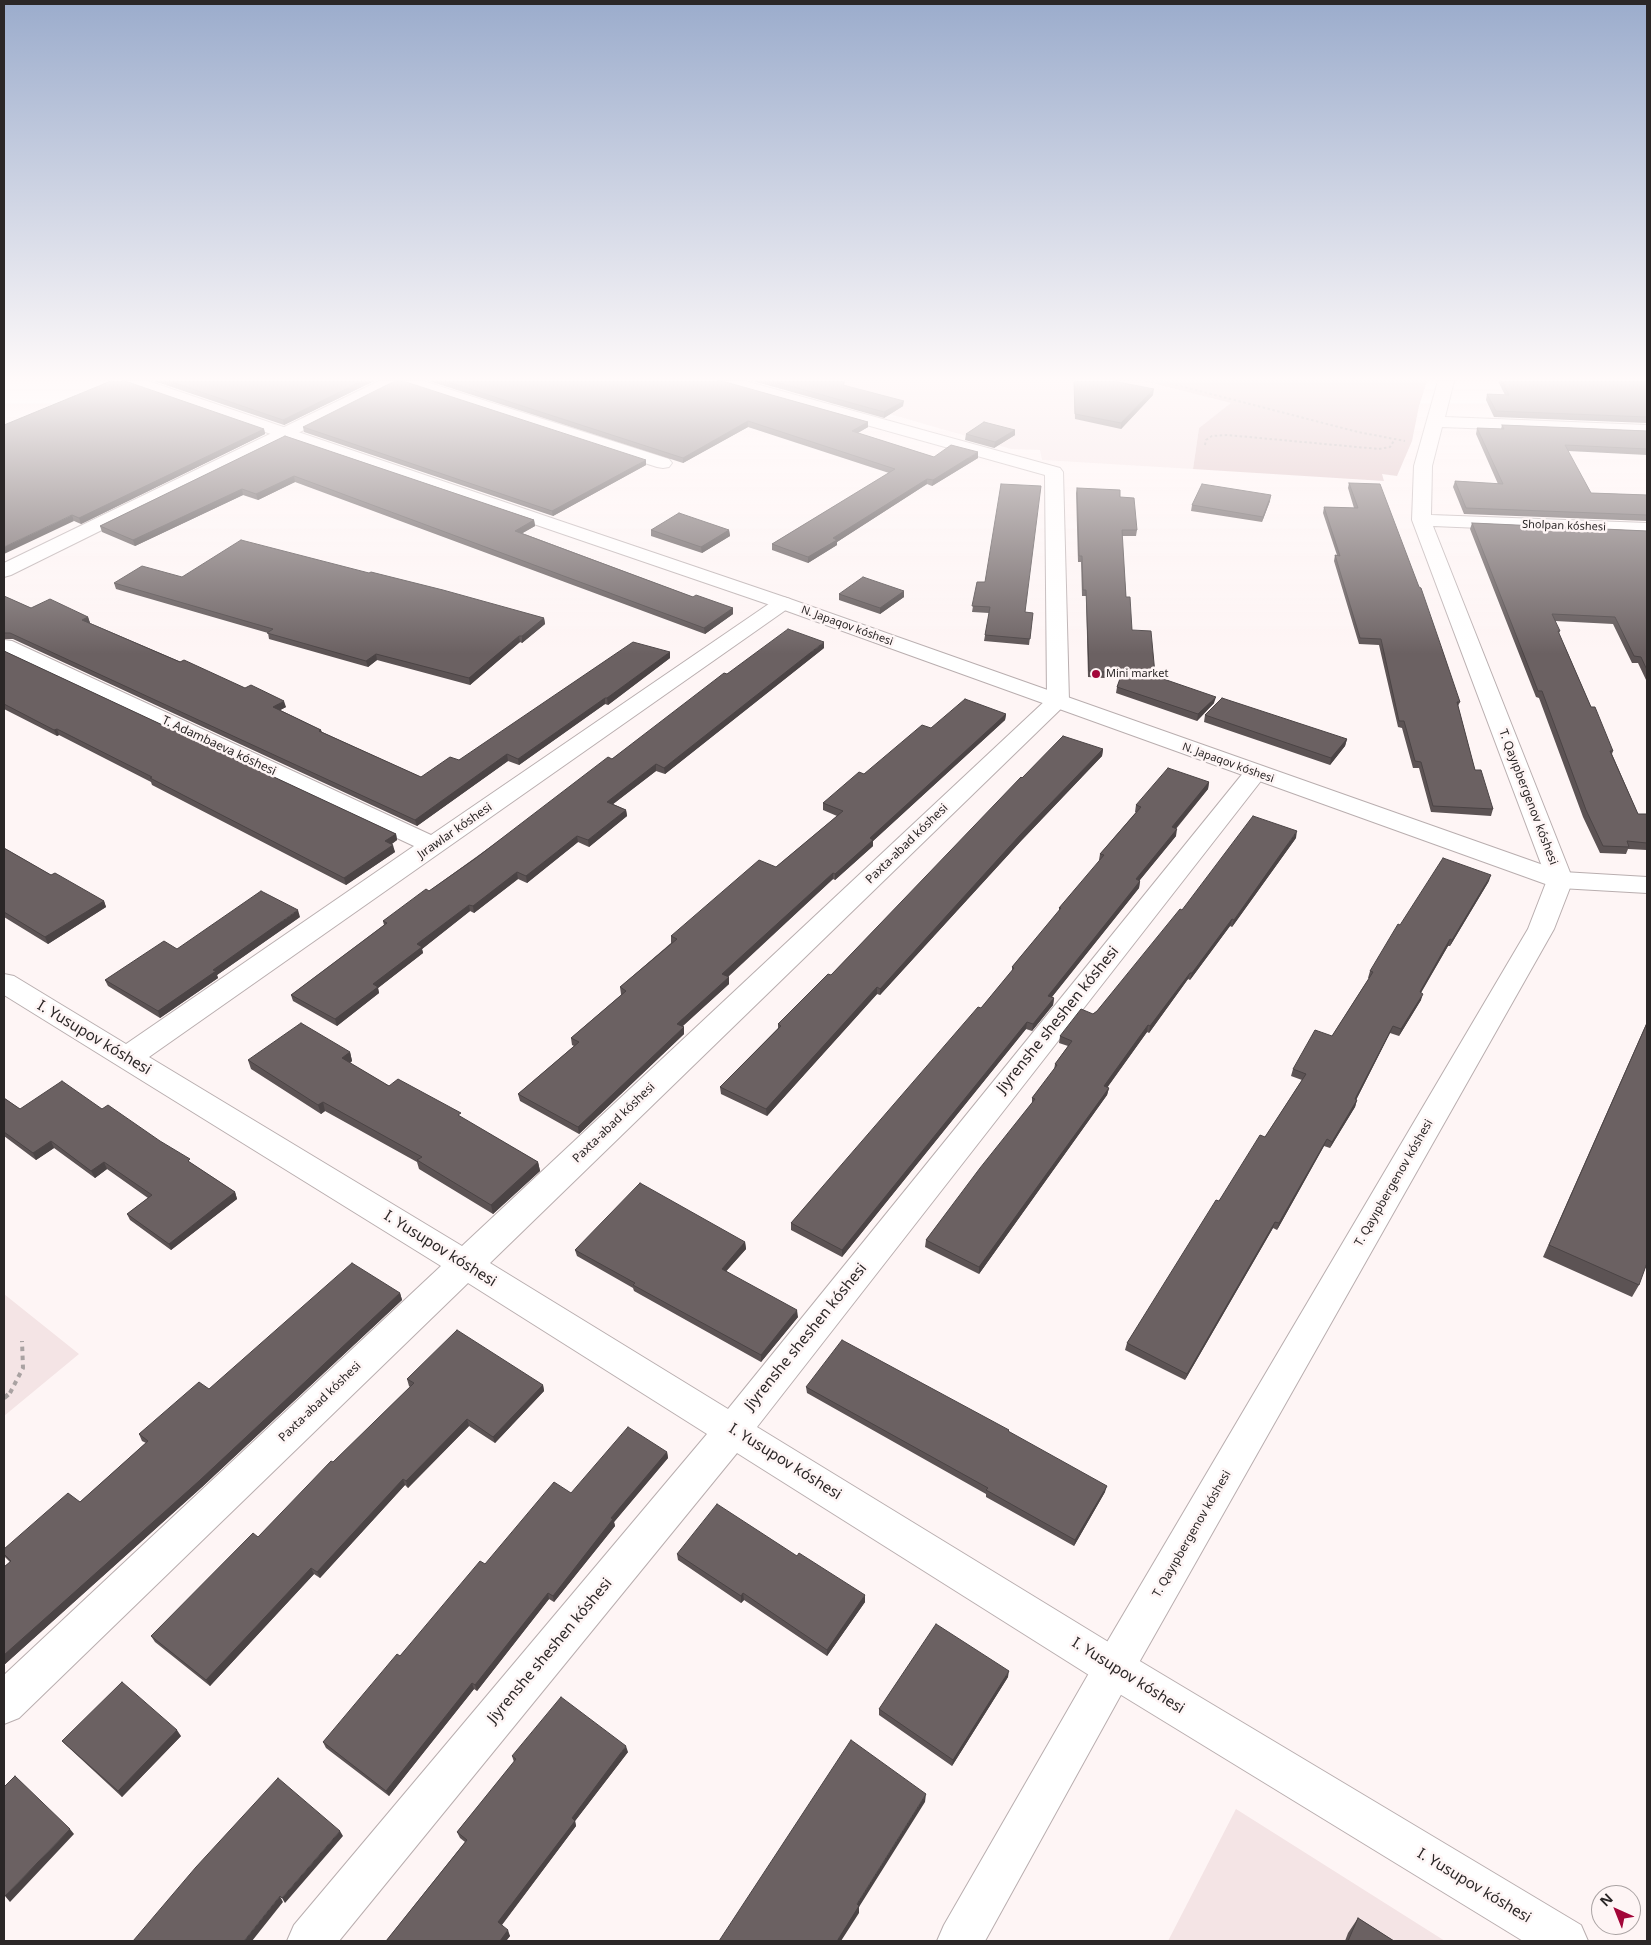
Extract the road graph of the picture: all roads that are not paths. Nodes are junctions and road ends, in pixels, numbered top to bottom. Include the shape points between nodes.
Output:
1 (206, 472) edge
2 (398, 472) edge
3 (1053, 472) edge
4 (1422, 472) edge
5 (1421, 520) junction
6 (1647, 530) edge
7 (4, 571) edge
8 (782, 603) junction
9 (4, 646) edge
10 (1058, 701) junction
11 (1256, 772) junction
12 (434, 846) junction
13 (1560, 880) junction
14 (1647, 885) edge
15 (4, 983) edge
16 (127, 1058) junction
17 (465, 1264) junction
18 (733, 1430) junction
19 (1114, 1668) junction
20 (4, 1703) edge
21 (310, 1941) edge
22 (960, 1941) edge
23 (1565, 1941) edge

1 - 7 street
2 - 8 street, N. Japaqov kóshesi
3 - 10 street
4 - 5 street, T. Qayıpbergenov kóshesi
5 - 6 street, Sholpan kóshesi
5 - 13 street, T. Qayıpbergenov kóshesi
8 - 10 street, N. Japaqov kóshesi
8 - 12 street, Jırawlar kóshesi
9 - 12 street, T. Adambaeva kóshesi
10 - 11 street, N. Japaqov kóshesi
10 - 17 street, Paxta-abad kóshesi
11 - 13 street, N. Japaqov kóshesi
11 - 18 street, Jiyrenshe sheshen kóshesi
12 - 16 street, Jırawlar kóshesi
13 - 14 street, N. Japaqov kóshesi
13 - 19 street, T. Qayıpbergenov kóshesi via 1541,929
15 - 16 street, I. Yusupov kóshesi
16 - 17 street, I. Yusupov kóshesi
17 - 18 street, I. Yusupov kóshesi
17 - 20 street, Paxta-abad kóshesi
18 - 19 street, I. Yusupov kóshesi
18 - 21 street, Jiyrenshe sheshen kóshesi
19 - 22 street, T. Qayıpbergenov kóshesi
19 - 23 street, I. Yusupov kóshesi

